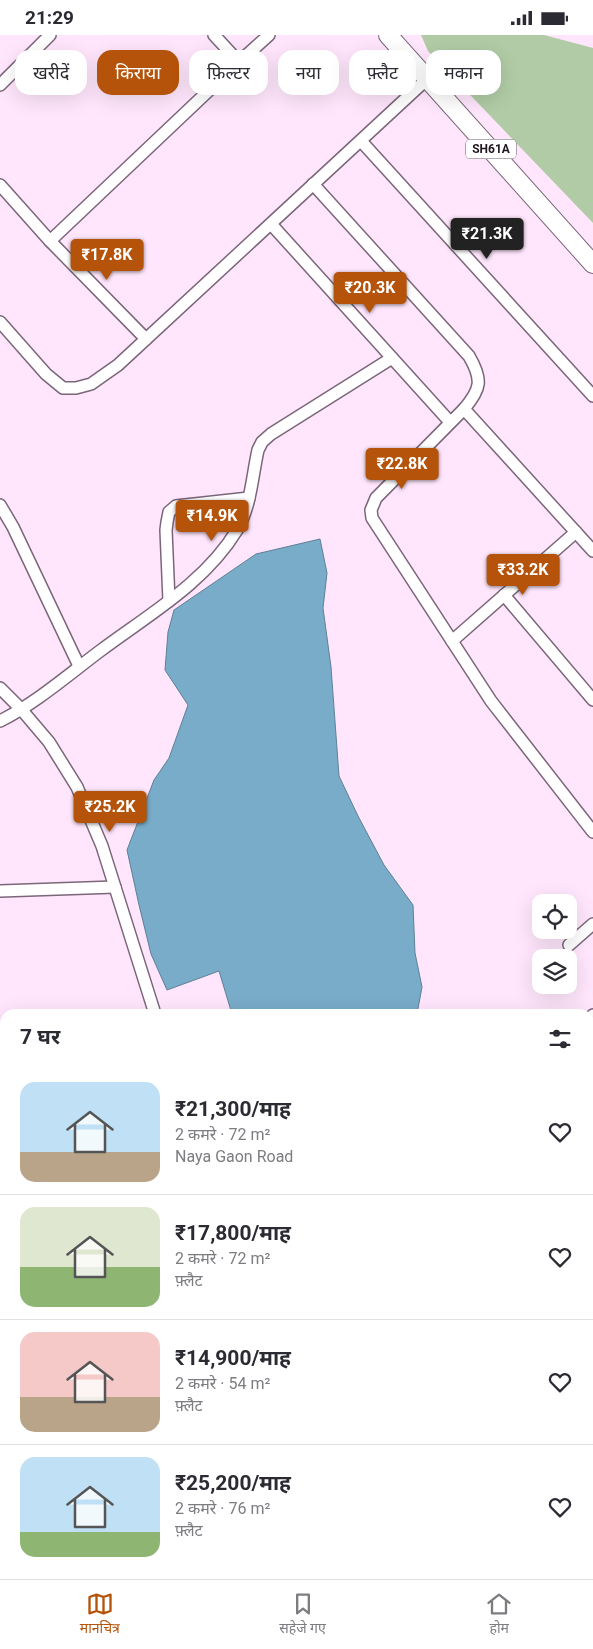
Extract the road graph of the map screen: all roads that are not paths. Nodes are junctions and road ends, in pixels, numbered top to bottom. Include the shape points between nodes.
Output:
1 (50, 35) edge
2 (214, 35) edge
3 (270, 35) edge
4 (388, 35) edge
5 (228, 50) edge
6 (253, 50) edge
7 (426, 77) edge
8 (426, 81) edge
9 (0, 85) edge
10 (204, 95) edge
11 (442, 95) edge
12 (361, 141) junction
13 (313, 184) junction
14 (0, 185) edge
15 (271, 224) junction
16 (50, 241) junction
17 (593, 264) edge
18 (0, 322) edge
19 (146, 339) junction
20 (392, 358) junction
21 (593, 396) edge
22 (464, 409) junction
23 (450, 422) junction
24 (250, 498) junction
25 (0, 505) edge
26 (576, 531) junction
27 (593, 551) edge
28 (504, 595) junction
29 (170, 601) junction
30 (452, 641) junction
31 (79, 666) junction
32 (0, 688) edge
33 (592, 697) edge
34 (21, 709) junction
35 (0, 721) edge
36 (593, 832) edge
37 (115, 887) junction
38 (0, 891) edge
39 (593, 924) edge
40 (569, 945) dead end
41 (153, 1009) edge

1 - 9 street
2 - 5 street
3 - 6 street
4 - 7 main road, SH61A
8 - 12 street
10 - 16 street
11 - 17 main road, SH61A
12 - 13 street
12 - 21 street
13 - 15 street
13 - 22 street via 469,356 476,370 478,385 477,394
14 - 16 street
15 - 19 street
15 - 20 street
16 - 19 street
18 - 19 street via 46,374 63,388 76,389 91,384
20 - 23 street
20 - 24 street via 262,442
22 - 23 street
22 - 26 street
23 - 30 street via 376,498 371,511 374,524
24 - 29 street via 244,518 225,547
24 - 29 street via 180,505 170,512 166,530
25 - 31 street via 14,527
26 - 27 street
26 - 28 street
28 - 30 street
28 - 33 street
29 - 31 street
30 - 36 street via 491,701
31 - 34 street
32 - 34 street
34 - 35 street
34 - 37 street via 49,742 77,787
37 - 38 street
37 - 41 street
39 - 40 street

